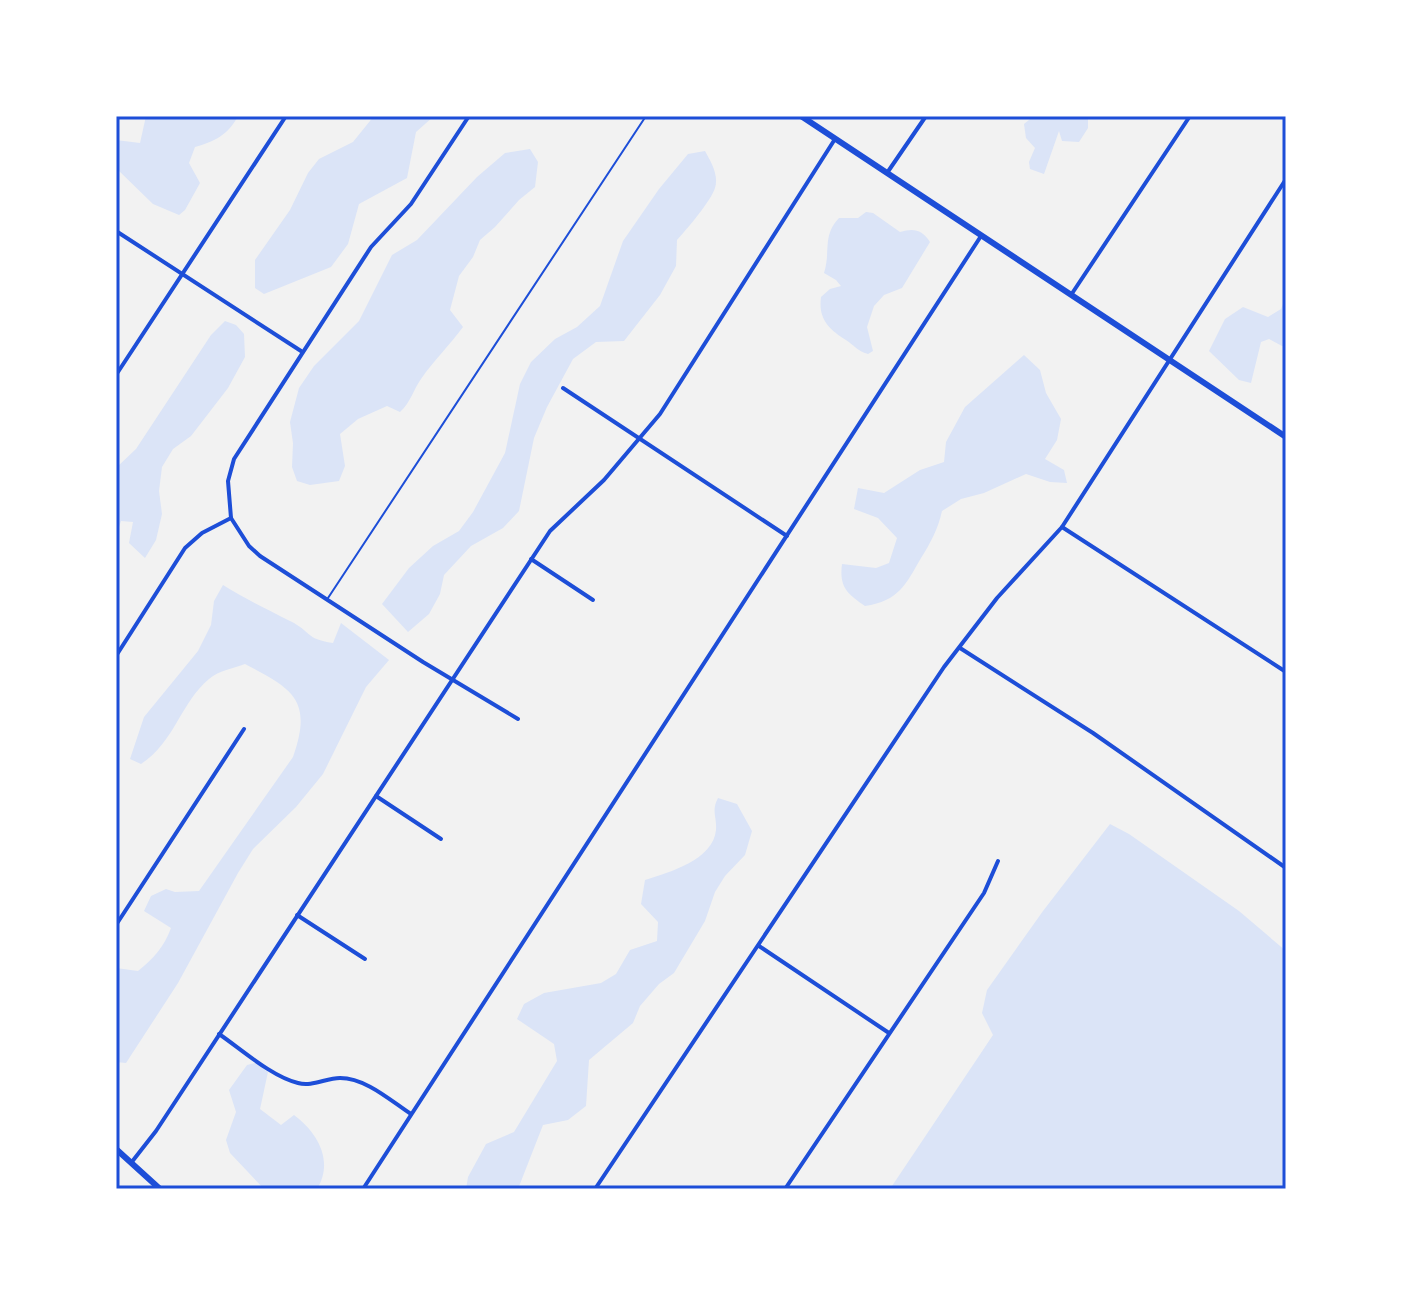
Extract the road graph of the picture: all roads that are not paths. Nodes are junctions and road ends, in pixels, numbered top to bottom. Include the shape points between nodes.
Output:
1 (286, 116) edge
2 (469, 116) edge
3 (646, 116) edge
4 (801, 116) edge
5 (926, 116) edge
6 (1190, 116) edge
7 (835, 139) junction
8 (887, 173) junction
9 (1286, 179) edge
10 (116, 231) edge
11 (981, 236) junction
12 (182, 274) junction
13 (1071, 295) junction
14 (301, 351) junction
15 (1168, 360) junction
16 (116, 375) edge
17 (563, 388) dead end
18 (1286, 437) edge
19 (641, 438) junction
20 (231, 518) junction
21 (1062, 527) junction
22 (787, 536) junction
23 (531, 559) junction
24 (327, 599) junction
25 (593, 600) dead end
26 (960, 648) junction
27 (116, 656) edge
28 (1286, 672) edge
29 (452, 679) junction
30 (518, 719) dead end
31 (244, 729) dead end
32 (376, 796) junction
33 (441, 839) dead end
34 (998, 861) dead end
35 (1286, 868) edge
36 (297, 915) junction
37 (116, 925) edge
38 (759, 946) junction
39 (365, 959) dead end
40 (889, 1033) junction
41 (219, 1034) junction
42 (412, 1115) junction
43 (116, 1149) edge
44 (131, 1163) junction
45 (160, 1189) edge
46 (363, 1189) edge
47 (595, 1189) edge
48 (785, 1189) edge

1 - 12 street
2 - 14 street
3 - 24 lane
4 - 7 main road
5 - 8 street
6 - 13 street
7 - 8 main road
7 - 19 street
8 - 11 main road
9 - 15 street
10 - 12 street
11 - 13 main road
11 - 22 street
12 - 14 street
12 - 16 street
13 - 15 main road
14 - 20 street via 234,459 228,481
15 - 18 main road
15 - 21 street
17 - 19 street
19 - 22 street
19 - 23 street via 559,520
20 - 24 street via 254,551
20 - 27 street via 185,548
21 - 26 street
21 - 28 street
22 - 42 street
23 - 25 street
23 - 29 street
24 - 29 street
26 - 35 street
26 - 38 street
29 - 30 street
29 - 32 street
31 - 37 street
32 - 33 street
32 - 36 street
34 - 40 street via 984,893
36 - 39 street
36 - 41 street
38 - 40 street
38 - 47 street
40 - 48 street
41 - 42 street via 287,1080 305,1085 352,1079
41 - 44 street
42 - 46 street
43 - 44 main road
44 - 45 main road

